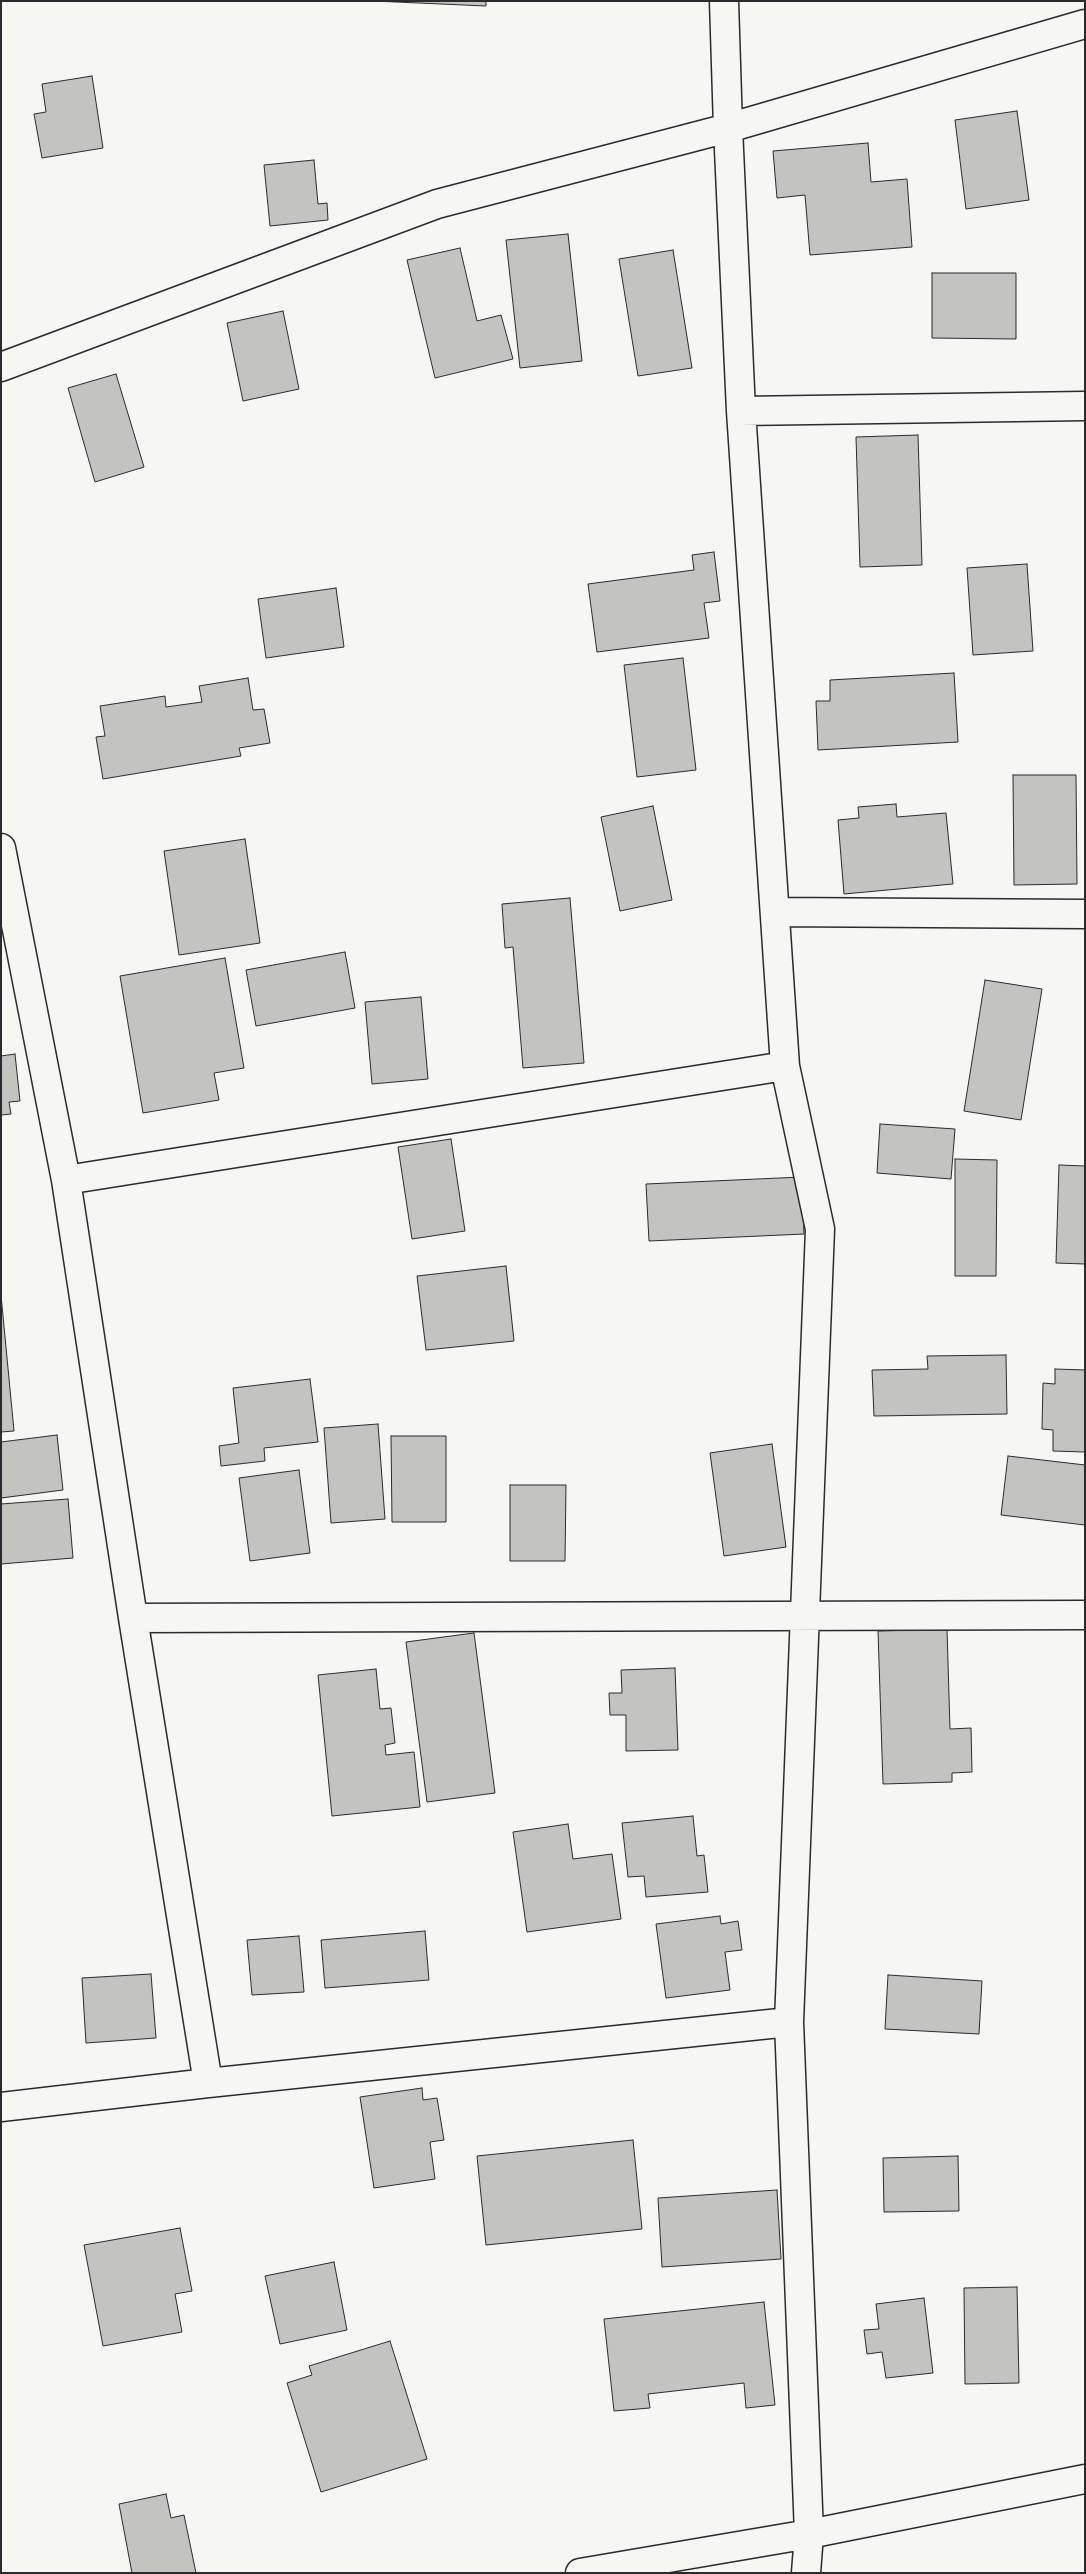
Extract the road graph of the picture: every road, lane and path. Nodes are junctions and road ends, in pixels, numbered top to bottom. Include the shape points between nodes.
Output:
1 (724, 1) edge
2 (1085, 24) edge
3 (728, 128) junction
4 (1, 367) edge
5 (1085, 406) edge
6 (741, 411) junction
7 (1, 848) edge
8 (776, 912) junction
9 (1085, 914) edge
10 (785, 1066) junction
11 (66, 1180) junction
12 (1085, 1615) edge
13 (804, 1616) junction
14 (133, 1618) junction
15 (789, 2022) junction
16 (208, 2083) junction
17 (1, 2108) edge
18 (1085, 2479) edge
19 (809, 2534) junction
20 (580, 2573) edge
21 (806, 2573) edge

1 - 3 street
2 - 3 street
3 - 4 street via 437,204
3 - 6 street
5 - 6 street
6 - 8 street
7 - 11 street
8 - 9 street
8 - 10 street
10 - 11 street
10 - 13 street via 820,1229
11 - 14 street
12 - 13 street
13 - 14 street
13 - 15 street
14 - 16 street
15 - 16 street
15 - 19 street
16 - 17 street
18 - 19 street
19 - 20 street
19 - 21 street

